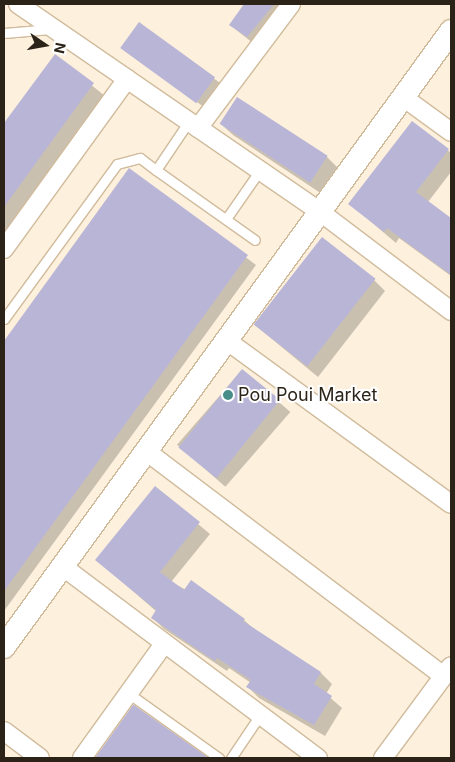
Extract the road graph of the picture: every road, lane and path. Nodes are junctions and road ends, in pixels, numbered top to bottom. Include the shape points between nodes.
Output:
1 (18, 4) edge
2 (292, 4) edge
3 (54, 29) junction
4 (451, 31) edge
5 (4, 32) edge
6 (127, 79) junction
7 (403, 97) junction
8 (194, 124) junction
9 (451, 132) edge
10 (156, 170) junction
11 (260, 170) junction
12 (319, 211) junction
13 (226, 219) junction
14 (255, 240) dead end
15 (4, 249) edge
16 (451, 310) edge
17 (4, 320) edge
18 (226, 340) junction
19 (146, 450) junction
20 (451, 504) edge
21 (62, 566) junction
22 (164, 644) junction
23 (4, 647) edge
24 (447, 671) edge
25 (128, 693) junction
26 (260, 715) junction
27 (4, 731) edge
28 (40, 758) edge
29 (82, 758) edge
30 (219, 758) edge
31 (231, 758) edge
32 (318, 758) edge
33 (383, 758) edge

1 - 3 street
2 - 8 street
3 - 5 lane
3 - 6 street
4 - 7 street
6 - 8 street
6 - 15 street
7 - 9 street
7 - 12 street
8 - 10 lane
8 - 11 street
10 - 13 lane
10 - 17 lane via 140,158 117,164
11 - 12 street
11 - 13 lane
12 - 16 street
12 - 18 street
13 - 14 lane
18 - 19 street
18 - 20 street
19 - 21 street
19 - 24 street
21 - 22 street
21 - 23 street
22 - 25 street
22 - 26 street
24 - 33 street
25 - 29 street
25 - 30 lane
26 - 31 lane
26 - 32 street
27 - 28 street

